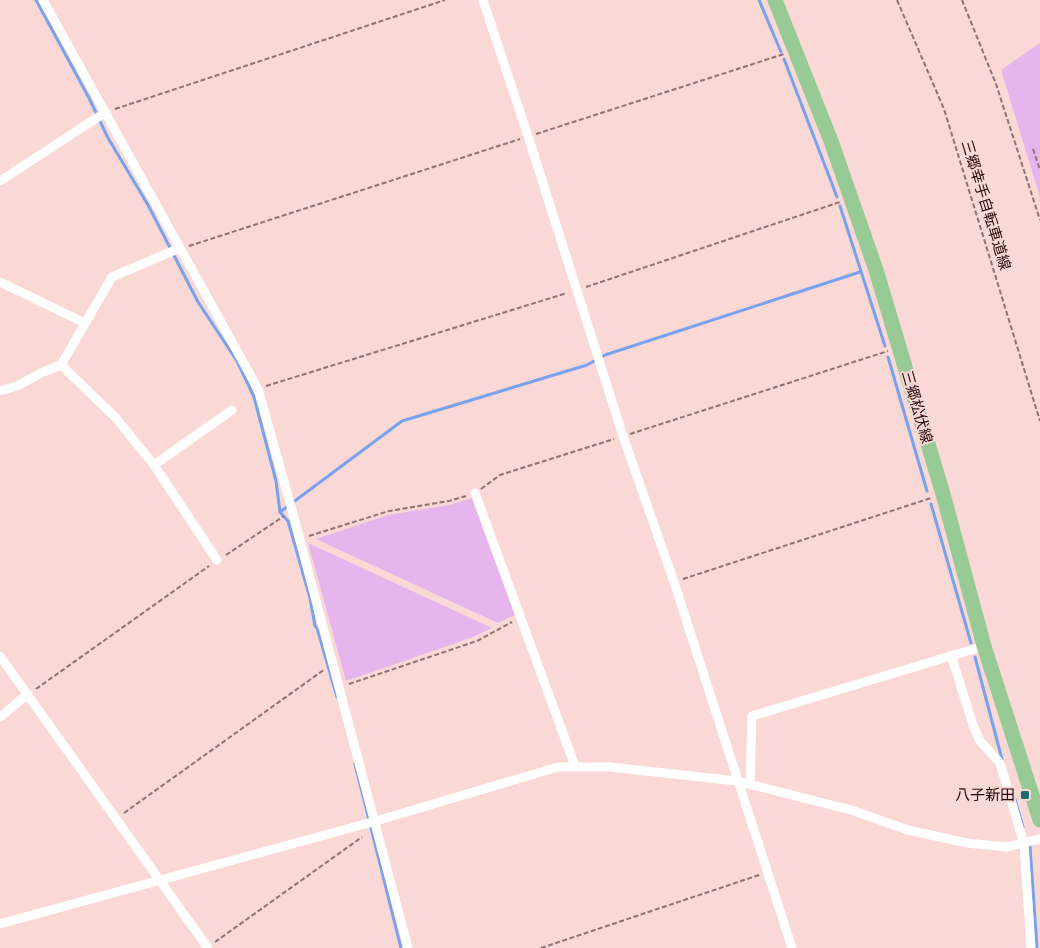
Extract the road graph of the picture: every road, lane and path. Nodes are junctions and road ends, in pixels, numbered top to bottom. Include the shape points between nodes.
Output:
1 (43, 0) edge
2 (445, 0) edge
3 (483, 0) edge
4 (775, 0) edge
5 (898, 0) edge
6 (962, 0) edge
7 (796, 50) junction
8 (106, 112) junction
9 (528, 136) junction
10 (1033, 149) dead end
11 (1040, 170) edge
12 (0, 181) edge
13 (851, 197) junction
14 (1040, 220) edge
15 (180, 248) junction
16 (0, 282) edge
17 (578, 290) junction
18 (85, 323) junction
19 (900, 347) junction
20 (61, 366) junction
21 (258, 389) junction
22 (0, 391) edge
23 (232, 410) dead end
24 (1040, 421) edge
25 (623, 436) junction
26 (154, 464) junction
27 (475, 493) junction
28 (943, 494) junction
29 (292, 510) junction
30 (299, 539) junction
31 (217, 560) junction
32 (674, 582) junction
33 (521, 616) junction
34 (984, 646) junction
35 (951, 654) junction
36 (0, 656) edge
37 (333, 664) junction
38 (339, 687) junction
39 (28, 694) junction
40 (0, 716) edge
41 (575, 766) junction
42 (737, 781) junction
43 (750, 785) junction
44 (116, 819) junction
45 (1040, 820) edge
46 (376, 821) junction
47 (362, 837) dead end
48 (1040, 839) edge
49 (1024, 844) junction
50 (768, 872) junction
51 (159, 879) junction
52 (0, 924) edge
53 (207, 948) edge
54 (408, 948) edge
55 (541, 948) edge
56 (792, 948) edge
57 (1031, 948) edge

1 - 8 street
2 - 8 path
3 - 9 street
4 - 7 main road, 三郷松伏線
5 - 24 path, 三郷幸手自転車道線 via 944,110
6 - 14 path via 996,84
7 - 9 path
7 - 13 main road, 三郷松伏線
8 - 12 street
8 - 15 street
9 - 15 path
9 - 17 street
10 - 11 path
13 - 17 path
13 - 19 main road, 三郷松伏線
15 - 18 street via 112,277
15 - 21 street
16 - 18 street
17 - 21 path
17 - 25 street
18 - 20 street
19 - 25 path
19 - 28 main road, 三郷松伏線
20 - 22 street
20 - 26 street via 116,418
21 - 29 street
23 - 26 street
25 - 27 path via 500,475
25 - 32 street
26 - 31 street
27 - 30 path via 450,501 389,511
27 - 33 street
28 - 32 path
28 - 34 main road, 三郷松伏線
29 - 30 street
29 - 31 path
30 - 37 street
31 - 39 path
32 - 42 street
33 - 38 path via 477,641
33 - 41 street
34 - 35 street
34 - 45 main road, 三郷松伏線
35 - 43 street via 752,716
35 - 49 street via 980,741 1000,763
36 - 39 street
37 - 38 street
37 - 44 path
38 - 46 street
39 - 40 street
39 - 44 street
41 - 42 street
41 - 46 street via 558,767
42 - 43 street
42 - 50 street
43 - 49 street via 851,810 908,830 967,843 1006,847
44 - 51 street
46 - 51 street
46 - 54 street
47 - 53 path
48 - 49 street
49 - 57 street
50 - 55 path
50 - 56 street
51 - 52 street
51 - 53 street

